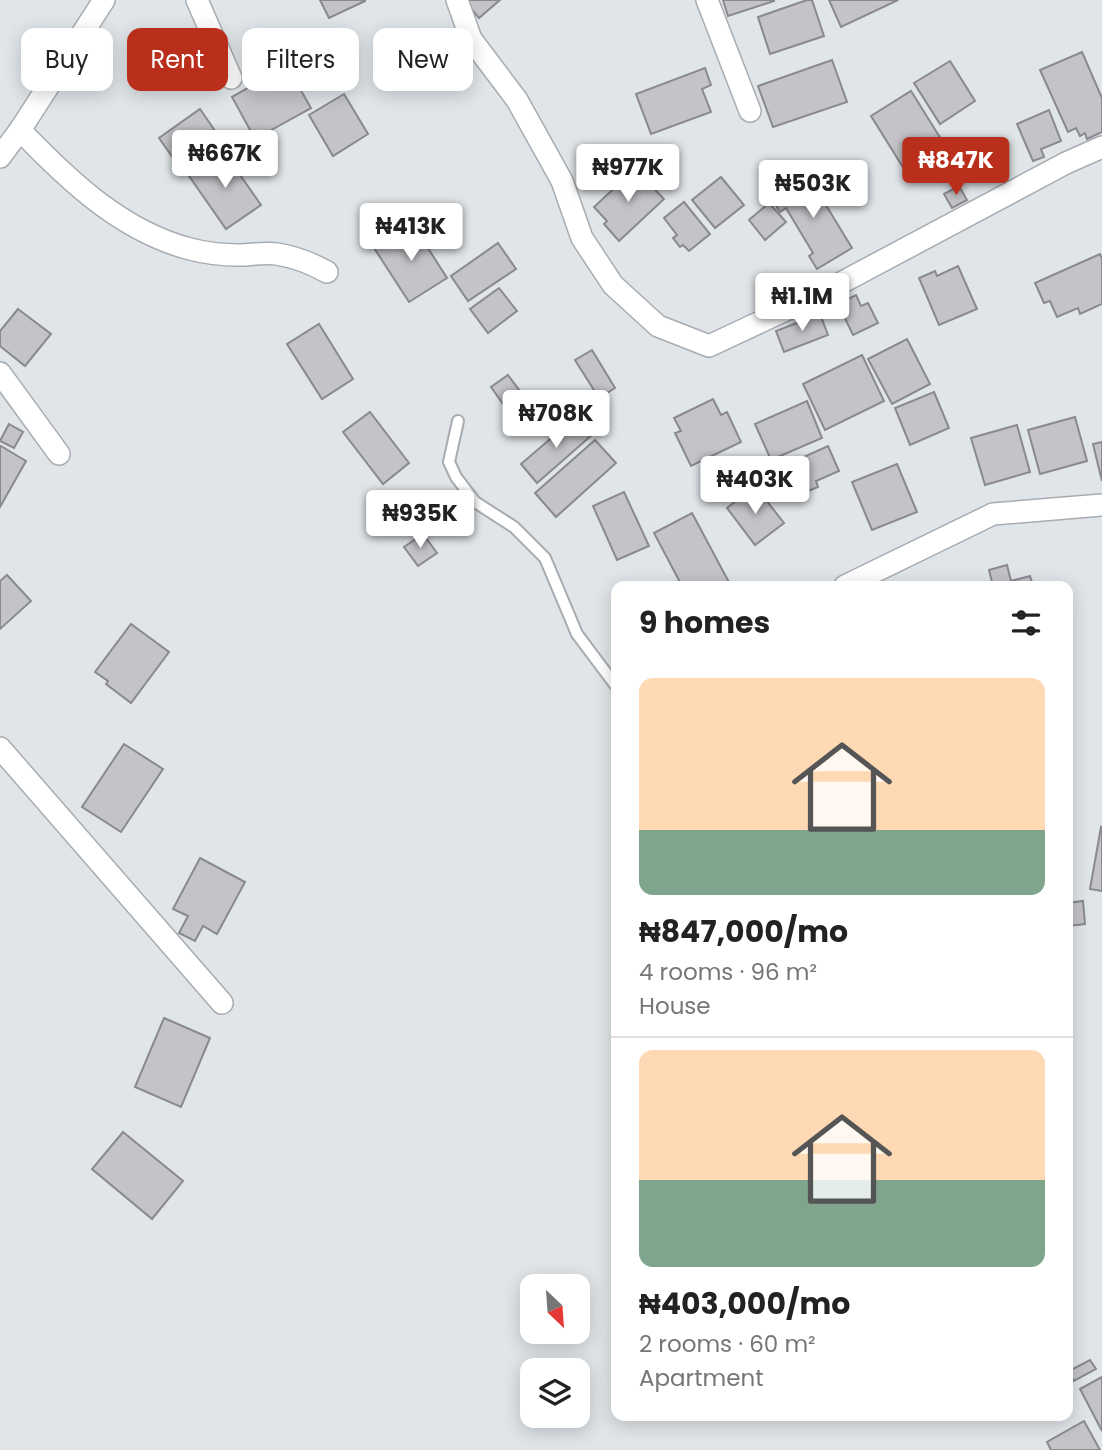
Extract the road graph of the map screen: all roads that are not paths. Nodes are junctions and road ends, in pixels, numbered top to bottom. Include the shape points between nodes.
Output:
1 (104, 0) edge
2 (197, 0) edge
3 (457, 0) edge
4 (707, 0) edge
5 (231, 78) dead end
6 (751, 111) dead end
7 (20, 130) junction
8 (1102, 147) edge
9 (0, 157) edge
10 (327, 272) dead end
11 (0, 373) edge
12 (457, 421) dead end
13 (60, 454) dead end
14 (1102, 505) edge
15 (855, 581) edge
16 (611, 679) edge
17 (0, 748) edge
18 (222, 1003) dead end

1 - 7 street
2 - 5 street
3 - 8 street via 471,39 517,100 562,181 582,238 613,285 658,326 709,346 824,292
4 - 6 street
7 - 9 street
7 - 10 street via 97,203 143,230 191,250 274,254 307,261
11 - 13 street
12 - 16 lane via 449,462 456,477 475,502 514,527 545,558 577,634
14 - 15 street via 993,514
17 - 18 street

